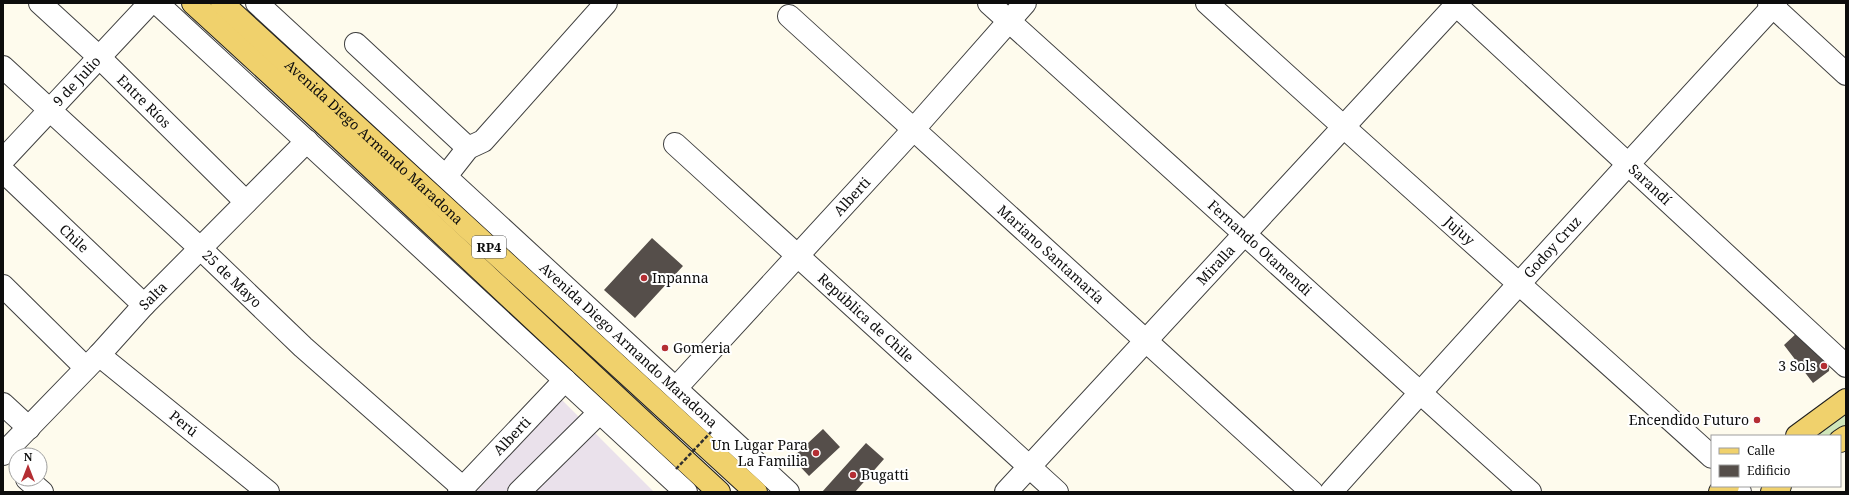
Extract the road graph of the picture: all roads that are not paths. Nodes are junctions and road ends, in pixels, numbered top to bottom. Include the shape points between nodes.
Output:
1 (40, 3) edge
2 (150, 3) edge
3 (157, 3) edge
4 (193, 3) edge
5 (222, 3) edge
6 (257, 3) edge
7 (606, 3) edge
8 (989, 3) edge
9 (1024, 3) edge
10 (1207, 3) edge
11 (1456, 4) edge
12 (1772, 4) edge
13 (789, 16) dead end
14 (1008, 21) junction
15 (356, 44) dead end
16 (98, 57) junction
17 (3, 67) edge
18 (1846, 74) edge
19 (51, 110) junction
20 (1344, 128) junction
21 (913, 130) junction
22 (307, 141) junction
23 (675, 144) dead end
24 (468, 148) junction
25 (3, 160) edge
26 (1629, 165) junction
27 (3, 171) edge
28 (446, 176) junction
29 (246, 202) junction
30 (1245, 233) junction
31 (201, 249) junction
32 (797, 256) junction
33 (1519, 283) junction
34 (3, 286) edge
35 (144, 305) junction
36 (1146, 342) junction
37 (92, 362) junction
38 (1846, 366) edge
39 (565, 380) junction
40 (676, 388) junction
41 (1421, 391) junction
42 (1846, 400) edge
43 (3, 404) edge
44 (599, 413) junction
45 (29, 428) junction
46 (1798, 435) edge
47 (3, 454) edge
48 (1711, 456) edge
49 (1030, 467) junction
50 (461, 490) edge
51 (268, 492) edge
52 (519, 492) edge
53 (686, 492) edge
54 (719, 492) edge
55 (756, 492) edge
56 (788, 492) edge
57 (1006, 492) edge
58 (1057, 492) edge
59 (1312, 492) edge
60 (1331, 492) edge
61 (1530, 492) edge

1 - 16 street, Entre Ríos
2 - 16 street, 9 de Julio
3 - 22 street
4 - 54 main road, Avenida Diego Armando Maradona / RP4
5 - 55 main road, Avenida Diego Armando Maradona / RP4
6 - 28 street, Avenida Diego Armando Maradona
7 - 24 street via 483,141
8 - 14 street, Fernando Otamendi
9 - 14 street, Alberti
10 - 20 street, Jujuy
11 - 20 street, Miralla
11 - 26 street, Sarandí
12 - 18 street
12 - 26 street, Godoy Cruz
13 - 21 street, Mariano Santamaría
14 - 21 street, Alberti
14 - 30 street, Fernando Otamendi
15 - 24 street
16 - 19 street, 9 de Julio
16 - 29 street, Entre Ríos
17 - 19 street, 25 de Mayo
19 - 25 street, 9 de Julio
19 - 31 street, 25 de Mayo
20 - 30 street, Miralla
20 - 33 street, Jujuy
21 - 32 street, Alberti
21 - 36 street, Mariano Santamaría
22 - 29 street, Salta
22 - 39 street
23 - 32 street, República de Chile
24 - 28 street
26 - 33 street, Godoy Cruz
26 - 38 street, Sarandí
27 - 35 street, Chile
28 - 40 street, Avenida Diego Armando Maradona
29 - 31 street, Salta
30 - 36 street, Miralla
30 - 41 street, Fernando Otamendi
31 - 35 street, Salta
31 - 50 street, 25 de Mayo via 303,347
32 - 40 street, Alberti
32 - 49 street, República de Chile
33 - 41 street, Godoy Cruz
33 - 48 street, Jujuy
34 - 37 street, Perú
35 - 37 street, Salta
36 - 49 street, Miralla
36 - 59 street, Mariano Santamaría
37 - 45 street, Salta
37 - 51 street, Perú
39 - 44 street
39 - 50 street, Alberti
40 - 56 street, Avenida Diego Armando Maradona
41 - 60 street, Godoy Cruz
41 - 61 street, Fernando Otamendi
42 - 46 main road
43 - 45 street
44 - 52 street
44 - 53 street
45 - 47 street, Salta
49 - 57 street, Miralla
49 - 58 street, República de Chile

